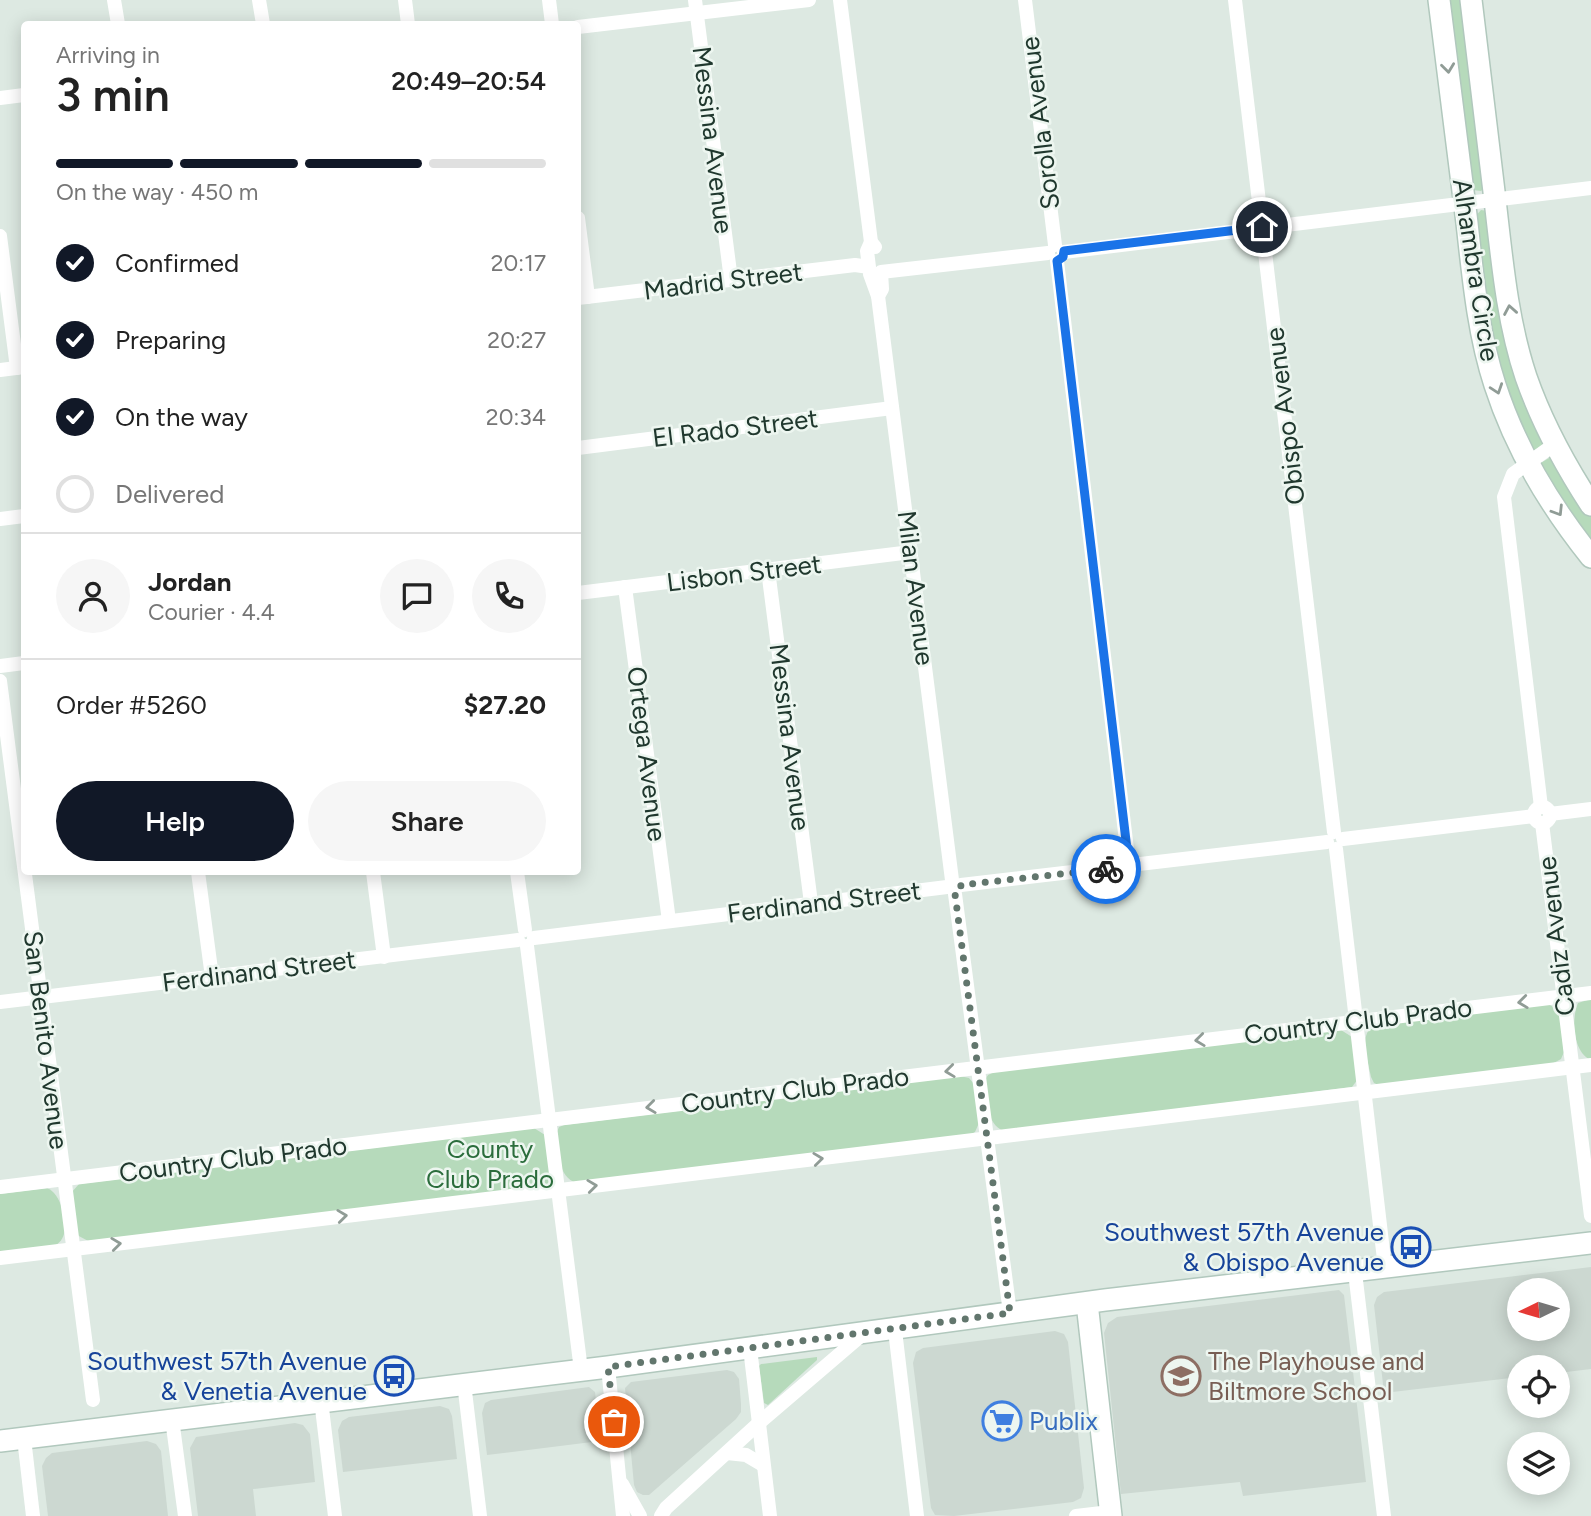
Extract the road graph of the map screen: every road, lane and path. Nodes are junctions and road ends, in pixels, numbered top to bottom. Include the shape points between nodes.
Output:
1 (114, 0) edge
2 (259, 0) edge
3 (405, 0) edge
4 (549, 0) edge
5 (808, 0) edge
6 (840, 0) edge
7 (1026, 0) edge
8 (1235, 0) edge
9 (1439, 0) edge
10 (1471, 0) edge
11 (696, 6) edge
12 (118, 21) edge
13 (262, 21) edge
14 (408, 21) edge
15 (552, 21) edge
16 (581, 26) edge
17 (21, 95) edge
18 (0, 98) edge
19 (1591, 188) edge
20 (1495, 199) junction
21 (1464, 203) junction
22 (1262, 227) junction
23 (0, 236) edge
24 (1056, 253) junction
25 (581, 265) edge
26 (874, 269) junction
27 (731, 280) junction
28 (583, 297) edge
29 (21, 367) edge
30 (0, 370) edge
31 (892, 408) junction
32 (1555, 444) junction
33 (581, 448) edge
34 (1530, 463) junction
35 (1591, 505) edge
36 (21, 516) edge
37 (0, 519) edge
38 (911, 552) junction
39 (1591, 557) edge
40 (768, 570) junction
41 (625, 587) junction
42 (581, 593) edge
43 (21, 663) edge
44 (0, 666) edge
45 (0, 681) edge
46 (1591, 809) edge
47 (1542, 815) junction
48 (1335, 840) junction
49 (21, 847) edge
50 (1129, 866) junction
51 (25, 875) edge
52 (198, 875) edge
53 (373, 875) edge
54 (517, 875) edge
55 (954, 886) junction
56 (811, 903) junction
57 (668, 921) junction
58 (526, 938) junction
59 (384, 957) junction
60 (212, 977) junction
61 (1591, 993) edge
62 (40, 997) junction
63 (1564, 997) junction
64 (0, 1002) edge
65 (1357, 1021) junction
66 (1591, 1065) edge
67 (978, 1068) junction
68 (1572, 1068) junction
69 (1365, 1093) junction
70 (549, 1119) junction
71 (987, 1138) junction
72 (63, 1180) junction
73 (0, 1188) edge
74 (558, 1190) junction
75 (1591, 1216) edge
76 (1591, 1243) edge
77 (72, 1250) junction
78 (0, 1258) edge
79 (1385, 1268) junction
80 (1355, 1272) junction
81 (1087, 1303) junction
82 (1010, 1313) junction
83 (895, 1330) junction
84 (864, 1334) junction
85 (750, 1348) junction
86 (608, 1367) junction
87 (581, 1370) junction
88 (464, 1383) junction
89 (93, 1400) dead end
90 (321, 1400) junction
91 (172, 1419) junction
92 (759, 1423) junction
93 (24, 1438) junction
94 (0, 1441) edge
95 (727, 1453) junction
96 (763, 1465) junction
97 (621, 1482) junction
98 (664, 1512) edge
99 (1110, 1514) edge
100 (639, 1515) edge
101 (33, 1516) edge
102 (185, 1516) edge
103 (335, 1516) edge
104 (480, 1516) edge
105 (622, 1516) edge
106 (769, 1516) edge
107 (917, 1516) edge
108 (1076, 1516) edge
109 (1384, 1516) edge

1 - 12 street
2 - 13 street
3 - 14 street
4 - 15 street
5 - 11 street
6 - 26 street, Milan Avenue via 875,246
7 - 24 street, Sorolla Avenue
8 - 22 street, Obispo Avenue
9 -> 21 main road, Alhambra Circle
10 - 20 main road, Alhambra Circle
11 - 16 street
11 - 27 street, Messina Avenue
17 - 18 street
19 - 20 street, Madrid Street
20 - 21 street, Madrid Street
32 -> 20 main road, Alhambra Circle via 1532,392 1513,330
21 - 22 street, Madrid Street
21 -> 34 main road, Alhambra Circle via 1488,361
22 - 24 street, Madrid Street
22 - 48 street, Obispo Avenue
23 - 29 street
24 - 26 street, Madrid Street
24 - 50 street, Sorolla Avenue
25 - 28 street
26 - 27 street, Madrid Street via 855,265
26 - 31 street, Milan Avenue via 882,289 878,296
27 - 28 street, Madrid Street
29 - 30 street
31 - 33 street, El Rado Street
31 - 38 street, Milan Avenue
32 - 34 street, Cadiz Avenue
32 - 35 main road, Alhambra Circle
34 -> 39 main road, Alhambra Circle
34 - 47 street, Cadiz Avenue via 1511,478 1503,497
36 - 37 street
38 - 40 street, Lisbon Street
38 - 55 street, Milan Avenue
40 - 41 street, Lisbon Street
40 - 56 street, Messina Avenue
41 - 42 street, Lisbon Street
41 - 57 street, Ortega Avenue
43 - 44 street
45 - 49 street, San Benito Avenue
46 - 47 street, Ferdinand Street
47 - 48 street, Ferdinand Street
47 - 63 street, Cadiz Avenue
48 - 50 street, Ferdinand Street
48 - 65 street, Obispo Avenue
50 - 55 street, Ferdinand Street
51 - 62 street, San Benito Avenue
52 - 60 street
53 - 59 street
54 - 58 street
55 - 56 street, Ferdinand Street
55 - 67 street, Milan Avenue
56 - 57 street, Ferdinand Street
57 - 58 street, Ferdinand Street
58 - 59 street, Ferdinand Street
58 - 70 street
59 - 60 street, Ferdinand Street
60 - 62 street, Ferdinand Street
61 - 63 street, Country Club Prado
62 - 64 street, Ferdinand Street
62 - 72 street, San Benito Avenue
63 -> 65 street, Country Club Prado
63 - 68 street, Cadiz Avenue
65 -> 67 street, Country Club Prado
65 - 69 street, Obispo Avenue
66 - 68 street
67 -> 70 street, Country Club Prado
67 - 71 street, Milan Avenue
68 - 69 street
68 - 75 street, Cadiz Avenue
69 - 71 street
69 - 79 street, Obispo Avenue
70 - 72 street, Country Club Prado
70 - 74 street
74 -> 71 street
71 - 82 street, Milan Avenue
72 - 73 street, Country Club Prado
72 - 77 street, San Benito Avenue
77 -> 74 street
74 - 87 street
76 - 79 main road
77 - 78 street
77 - 89 street, San Benito Avenue
79 - 80 main road
80 - 81 main road
80 - 109 street
81 - 82 main road
81 - 99 main road
82 - 83 main road
83 - 84 main road
83 - 107 street
84 - 85 main road
84 - 92 street
85 - 86 main road
85 - 92 street
86 - 87 main road
86 - 97 street
87 - 88 main road
88 - 90 main road
88 - 104 street
90 - 91 main road
90 - 103 street
91 - 93 main road
91 - 102 street
92 - 95 street
92 - 96 street
93 - 94 main road
93 - 101 street
95 - 96 street via 746,1455
95 - 98 street
96 - 106 street
97 - 100 street
97 - 105 street
98 - 100 street
99 - 108 street

